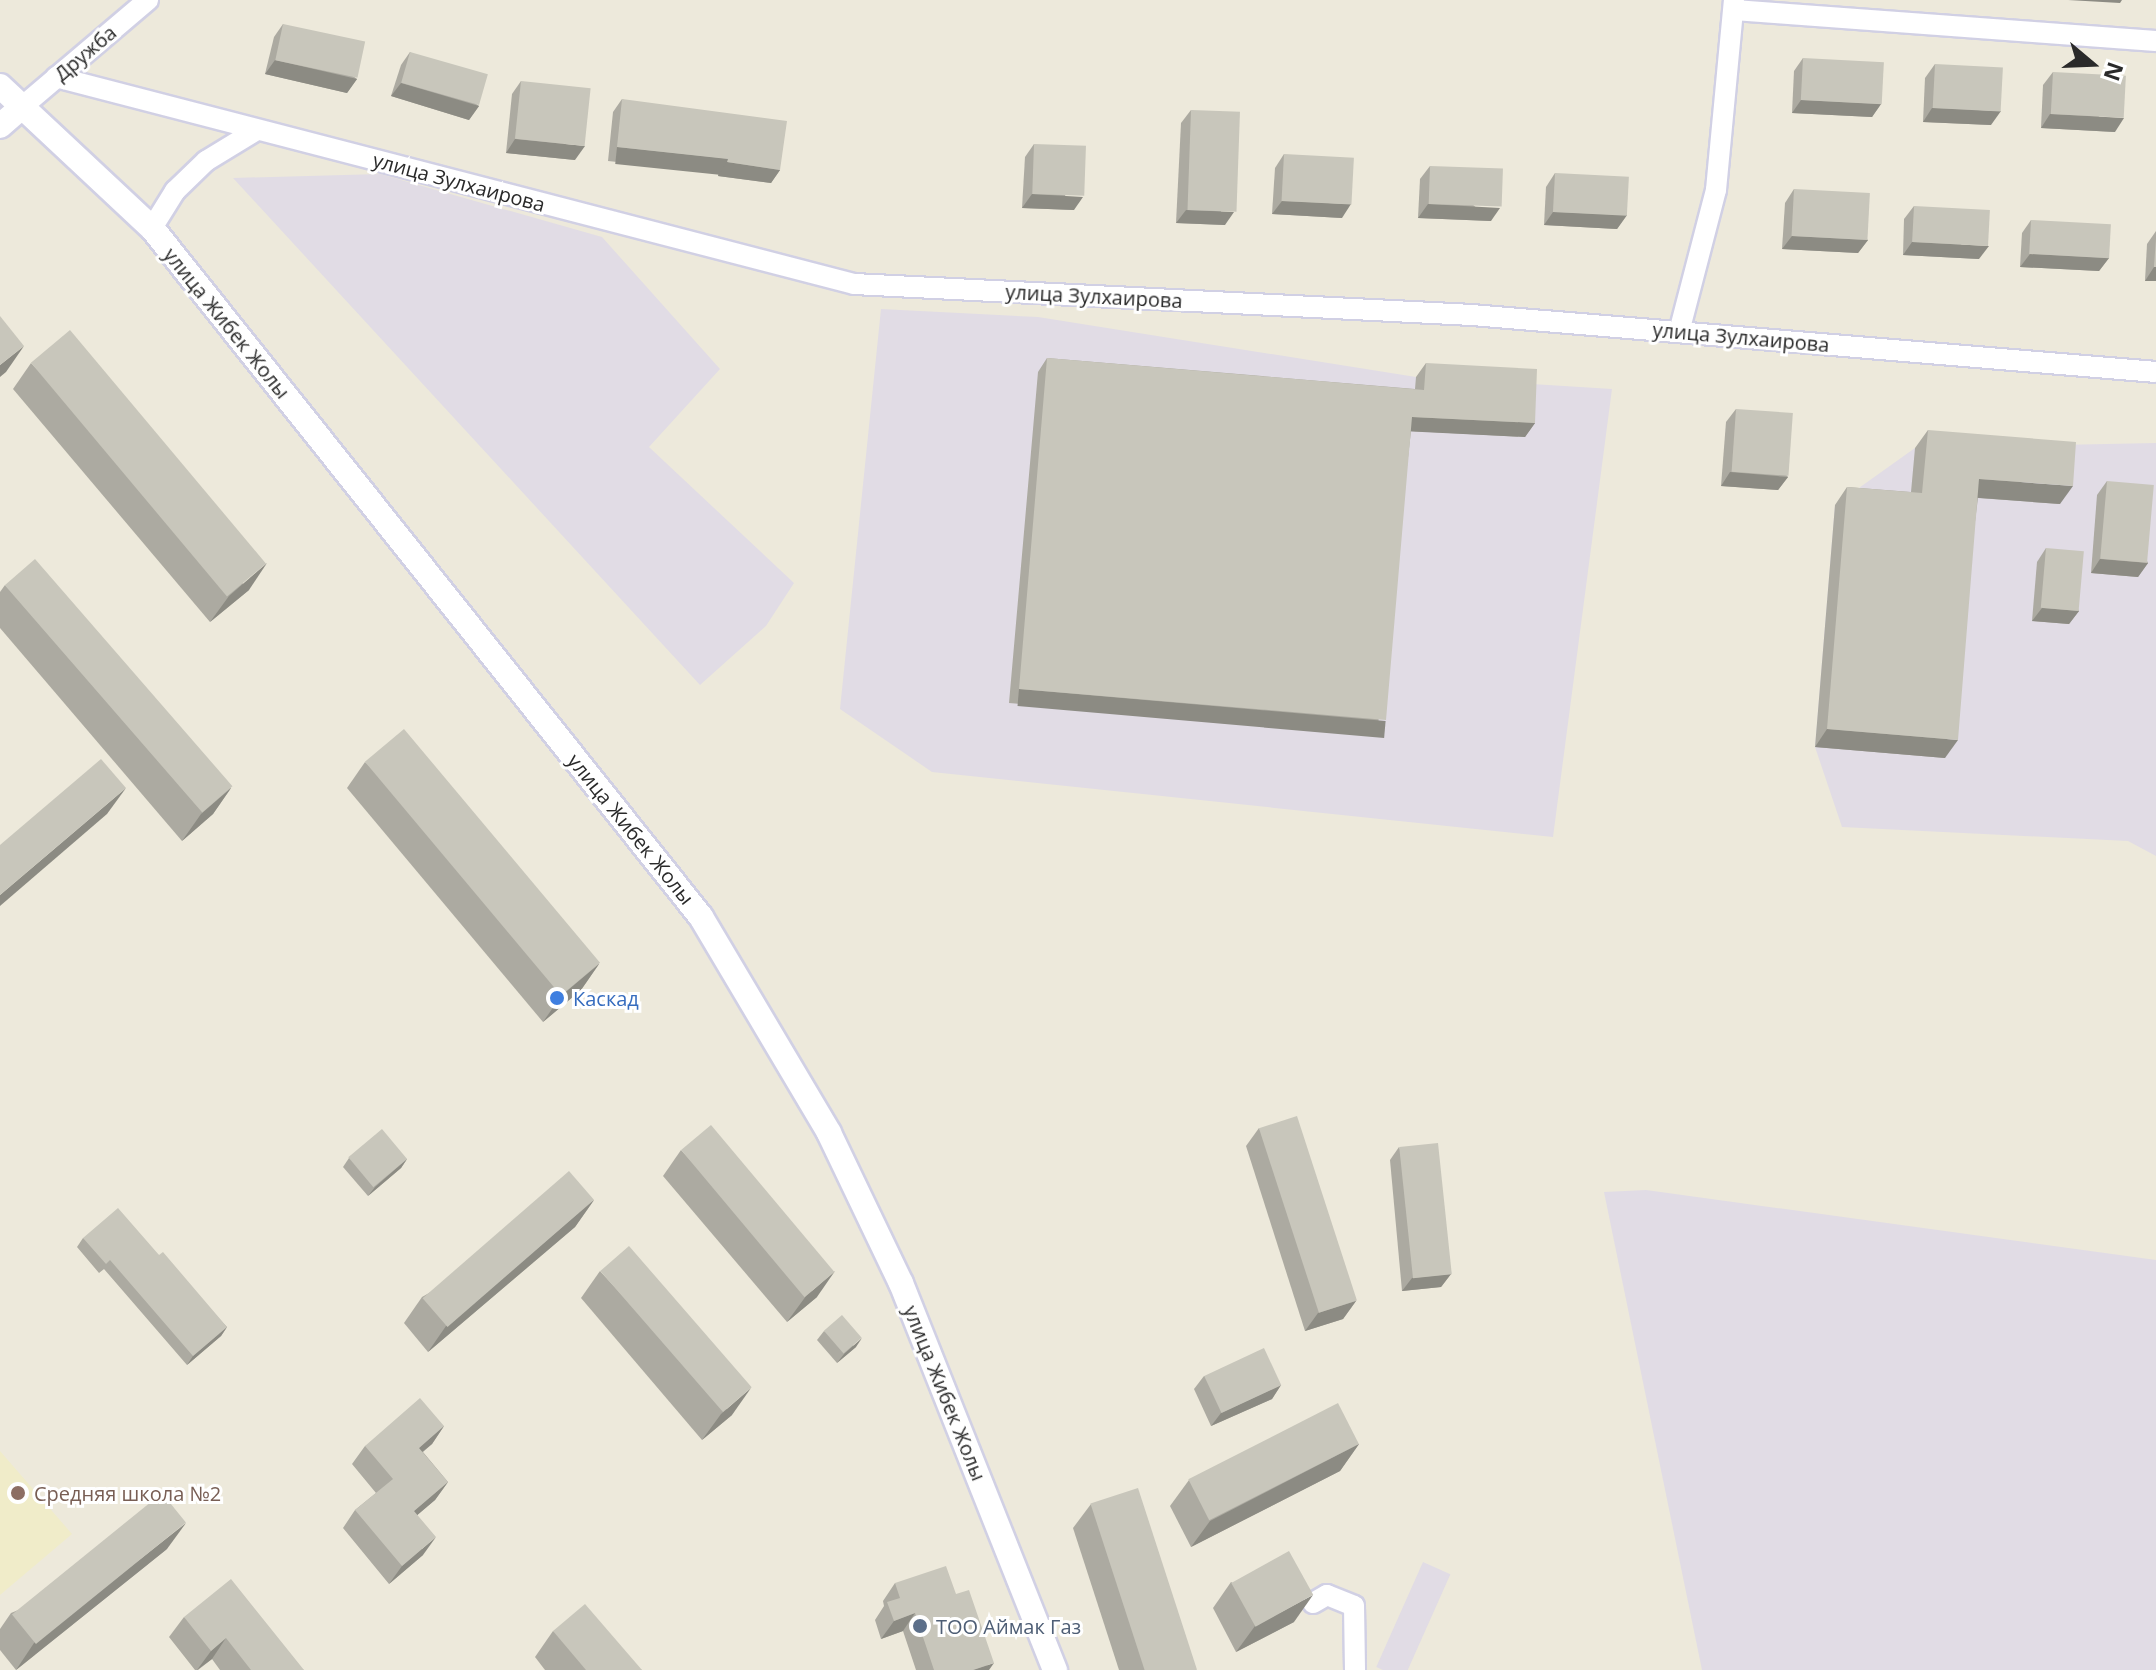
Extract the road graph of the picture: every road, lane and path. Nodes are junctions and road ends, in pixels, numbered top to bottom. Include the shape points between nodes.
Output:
1 (148, 0) edge
2 (1734, 5) edge
3 (2156, 41) edge
4 (56, 77) junction
5 (0, 86) edge
6 (23, 106) junction
7 (0, 126) edge
8 (257, 130) junction
9 (152, 228) junction
10 (1679, 332) junction
11 (2156, 372) edge
12 (1313, 1603) edge
13 (1055, 1670) edge
14 (1355, 1670) edge

1 - 4 street, Дружба
2 - 3 street
2 - 10 street via 1716,190
4 - 6 street, Дружба
4 - 8 street, улица Зулхаирова
5 - 6 street, улица Жибек Жолы
6 - 7 street
6 - 9 street, улица Жибек Жолы
8 - 9 street via 206,161 175,191
8 - 10 street, улица Зулхаирова via 854,284 1472,315
9 - 13 street, улица Жибек Жолы via 701,917 829,1133 901,1283
10 - 11 street, улица Зулхаирова
12 - 14 street via 1327,1595 1354,1606

